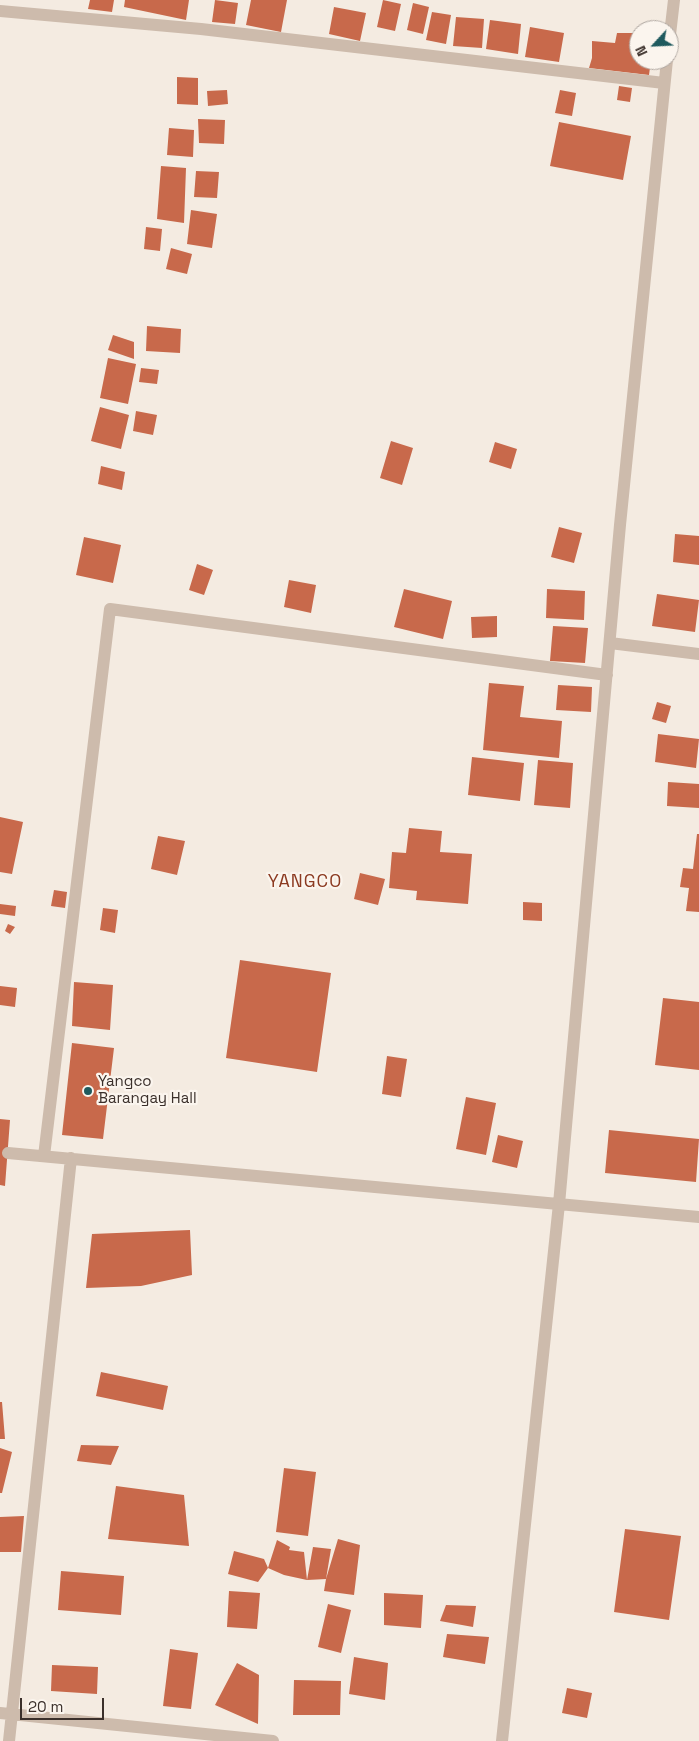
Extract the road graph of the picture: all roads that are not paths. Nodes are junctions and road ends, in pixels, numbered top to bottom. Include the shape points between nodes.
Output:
1 (674, 0) edge
2 (0, 10) edge
3 (672, 20) edge
4 (666, 70) edge
5 (664, 83) junction
6 (610, 643) junction
7 (699, 654) edge
8 (607, 675) junction
9 (8, 1153) dead end
10 (44, 1156) junction
11 (71, 1158) junction
12 (559, 1204) junction
13 (699, 1217) edge
14 (6, 1713) edge
15 (8, 1741) edge
16 (273, 1741) edge
17 (502, 1741) edge

1 - 3 street
2 - 5 street via 201,29
4 - 5 street
5 - 6 street
6 - 7 street
6 - 8 street
8 - 10 street via 110,609
8 - 12 street
9 - 10 street
10 - 11 street
11 - 12 street
11 - 14 street
12 - 13 street
12 - 17 street
14 - 15 street
14 - 16 street

